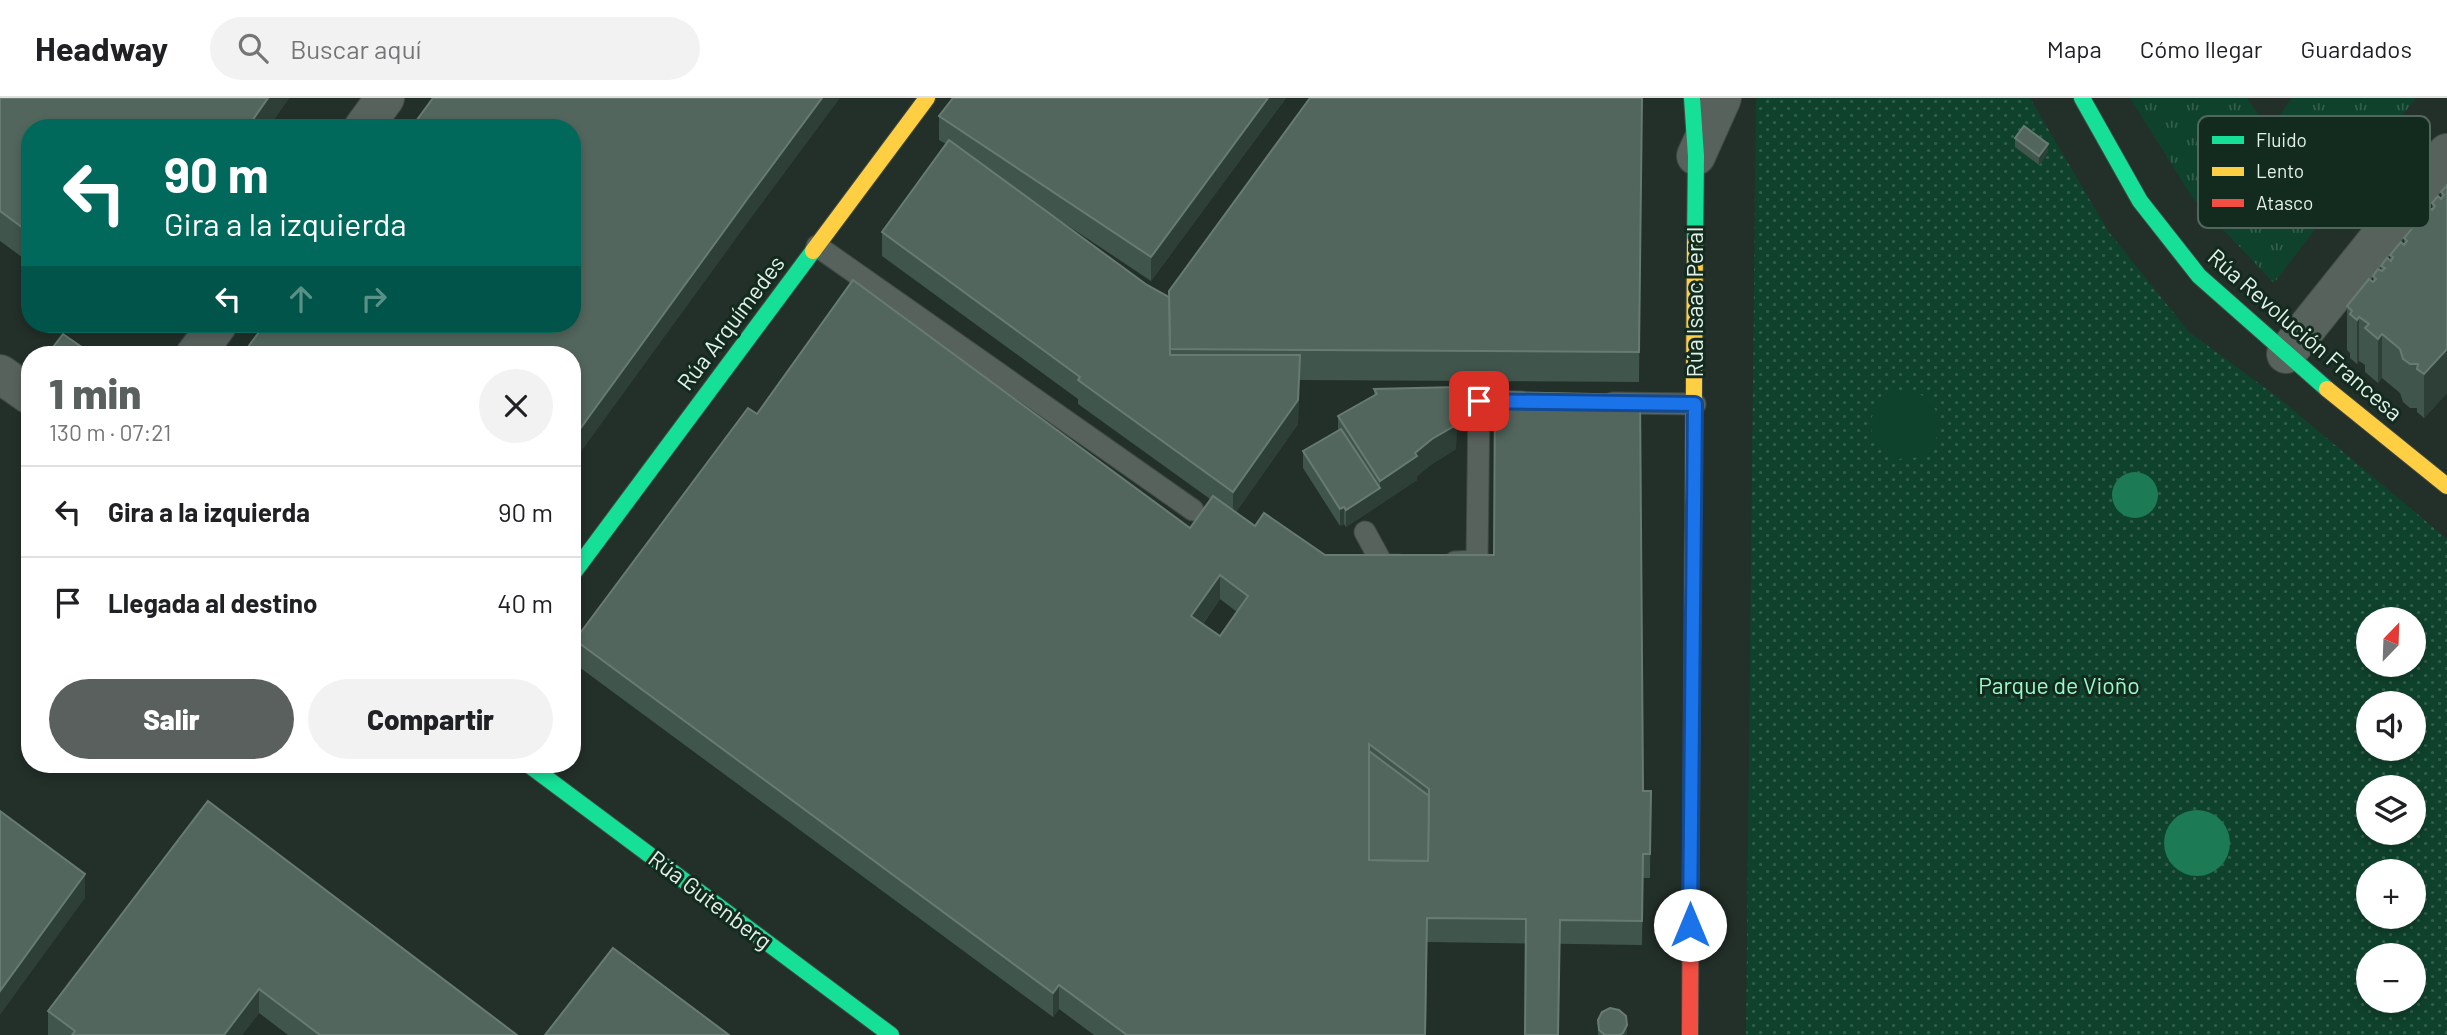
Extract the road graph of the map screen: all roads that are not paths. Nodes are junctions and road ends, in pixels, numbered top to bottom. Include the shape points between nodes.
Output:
1 (385, 98) edge
2 (927, 98) edge
3 (1692, 98) edge
4 (1722, 98) edge
5 (2082, 98) edge
6 (370, 119) edge
7 (2447, 153) edge
8 (1696, 156) junction
9 (2430, 174) edge
10 (2387, 228) edge
11 (817, 246) junction
12 (2286, 354) junction
13 (0, 374) edge
14 (21, 389) edge
15 (1546, 402) edge
16 (1599, 403) edge
17 (1695, 404) junction
18 (2447, 486) edge
19 (1193, 510) dead end
20 (1365, 532) dead end
21 (581, 563) edge
22 (540, 773) edge
23 (891, 1035) edge
24 (1690, 1035) edge

1 - 6 street
2 - 11 street, Rúa Arquímedes
3 - 8 street, Rúa Isaac Peral
4 - 8 street, Rúa Isaac Peral
5 - 12 street, Rúa Revolución Francesa via 2140,201 2199,276
7 - 9 street
8 - 17 street, Rúa Isaac Peral
10 - 12 street
11 - 19 lane
11 - 21 street, Rúa Arquímedes
12 - 18 street, Rúa Revolución Francesa
13 - 14 street
15 - 20 lane via 1479,401 1476,561 1383,565
16 - 17 lane
17 - 24 street, Rúa Isaac Peral
22 - 23 street, Rúa Gutenberg

